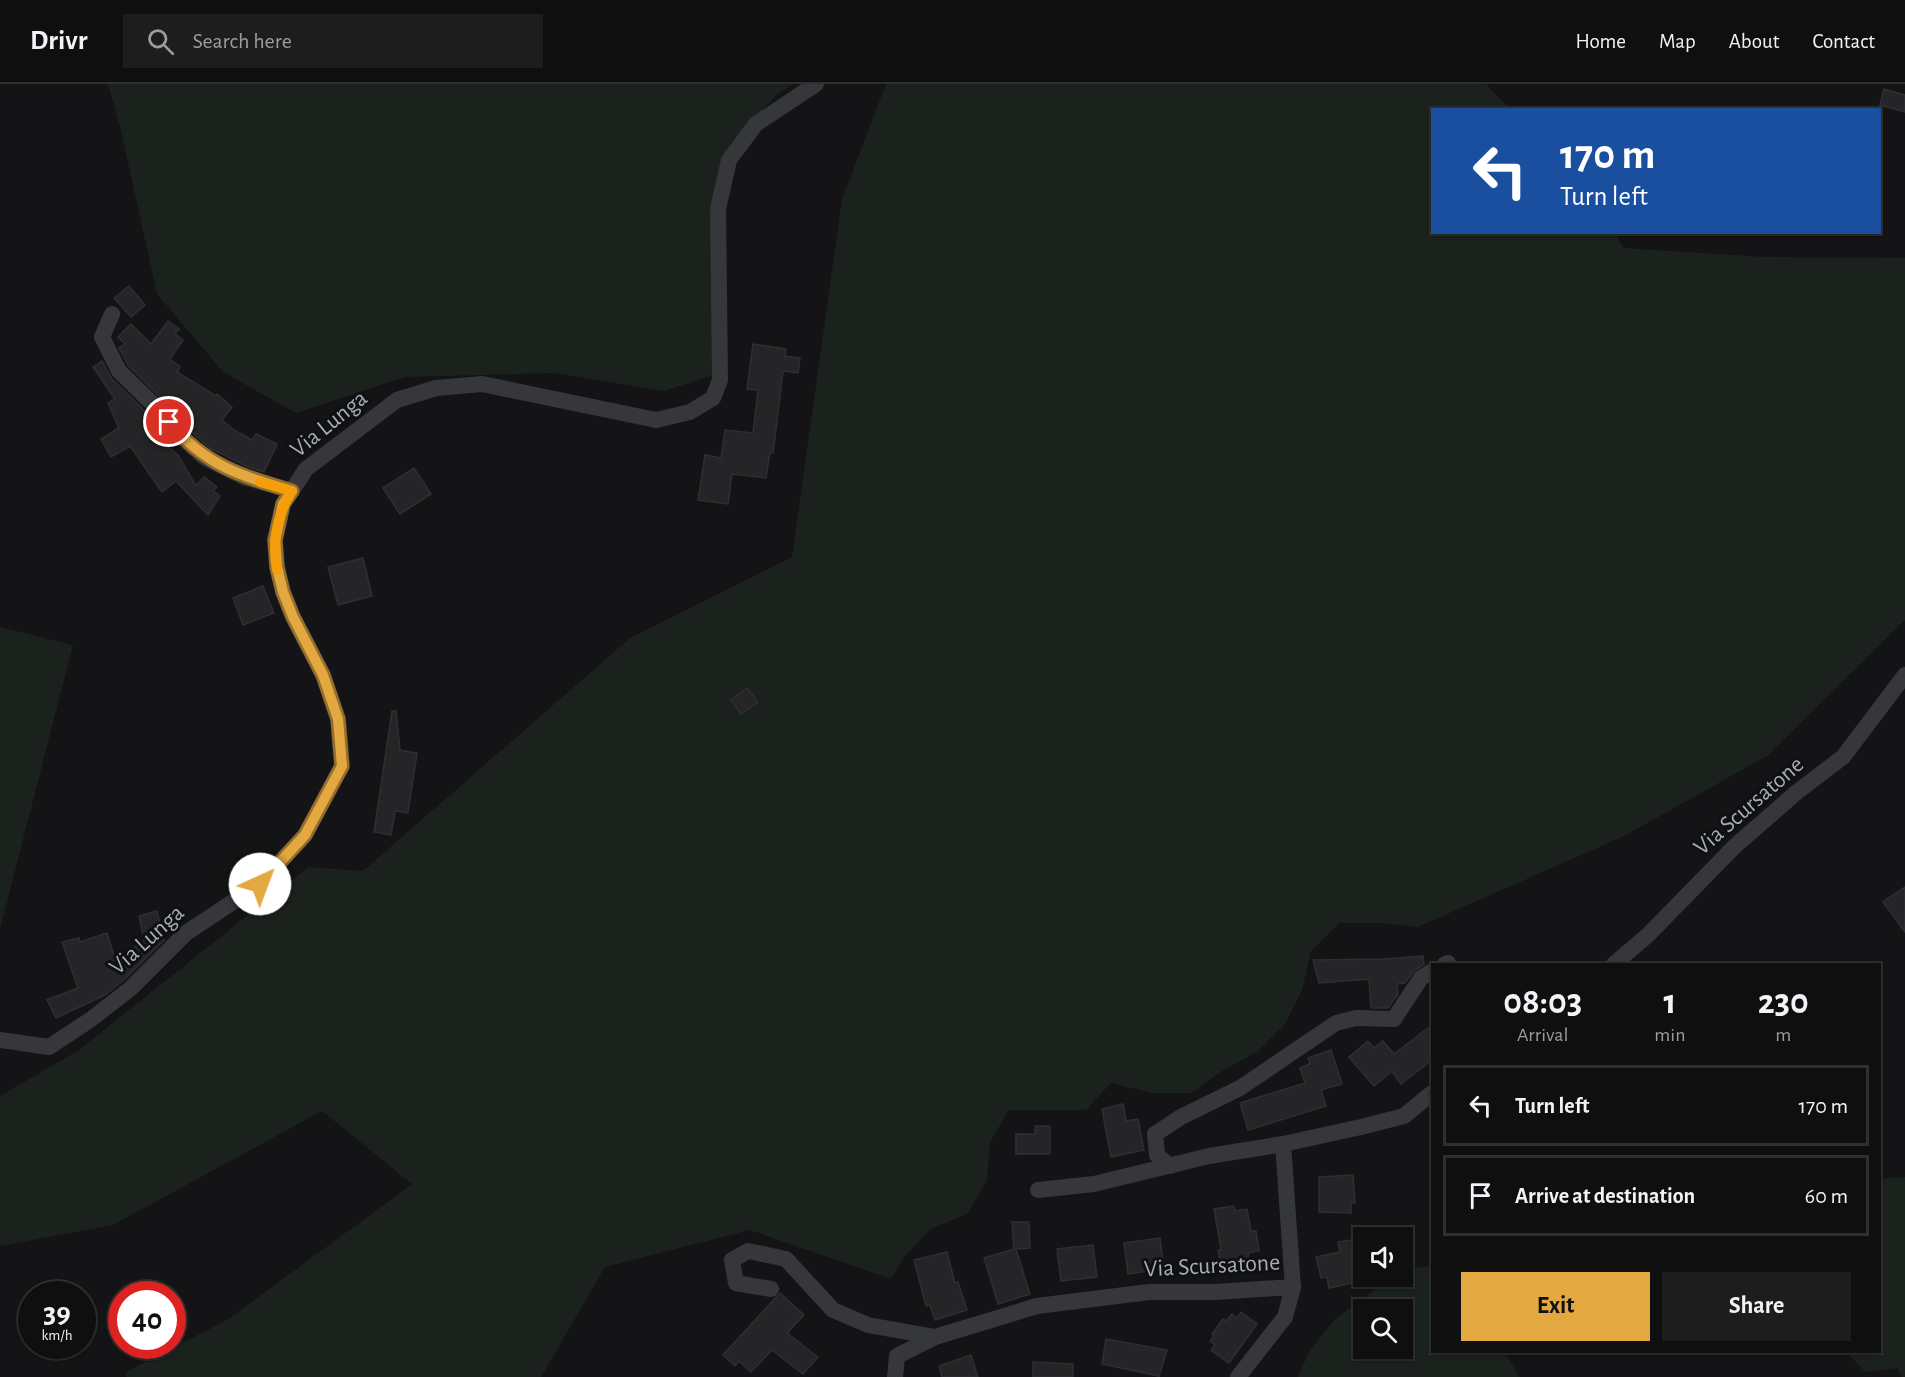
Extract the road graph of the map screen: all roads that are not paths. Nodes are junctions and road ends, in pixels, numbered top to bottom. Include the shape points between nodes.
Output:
1 (816, 84) edge
2 (111, 314) dead end
3 (292, 491) junction
4 (1905, 675) edge
5 (1615, 963) edge
6 (1431, 973) edge
7 (0, 1040) edge
8 (1431, 1094) edge
9 (1283, 1144) junction
10 (1170, 1166) junction
11 (1038, 1190) dead end
12 (1293, 1287) junction
13 (771, 1288) dead end
14 (935, 1337) junction
15 (895, 1377) edge
16 (1238, 1377) edge

1 - 3 street, Via Lunga via 756,124 729,160 718,209 720,380 713,398 690,412 656,420 482,384 436,388 396,400 306,469
2 - 3 street via 102,337 119,371 180,436 204,457 244,477
3 - 7 street, Via Lunga via 283,504 275,540 277,567 290,609 323,675 338,719 342,766 305,835 260,884 186,933 130,989 49,1047
4 - 5 street, Via Scursatone via 1843,757 1735,846
6 - 10 street via 1421,978 1394,1019 1356,1018 1336,1023 1240,1088 1155,1134 1157,1155
8 - 9 street via 1404,1116
9 - 10 street
9 - 12 street, Via Scursatone
10 - 11 street via 1095,1184
12 - 14 street, Via Scursatone via 1149,1292 1037,1306
12 - 16 street via 1285,1317
13 - 14 street via 736,1283 732,1260 747,1251 786,1259 833,1310 868,1325
14 - 15 street, Via Scursatone via 897,1356

